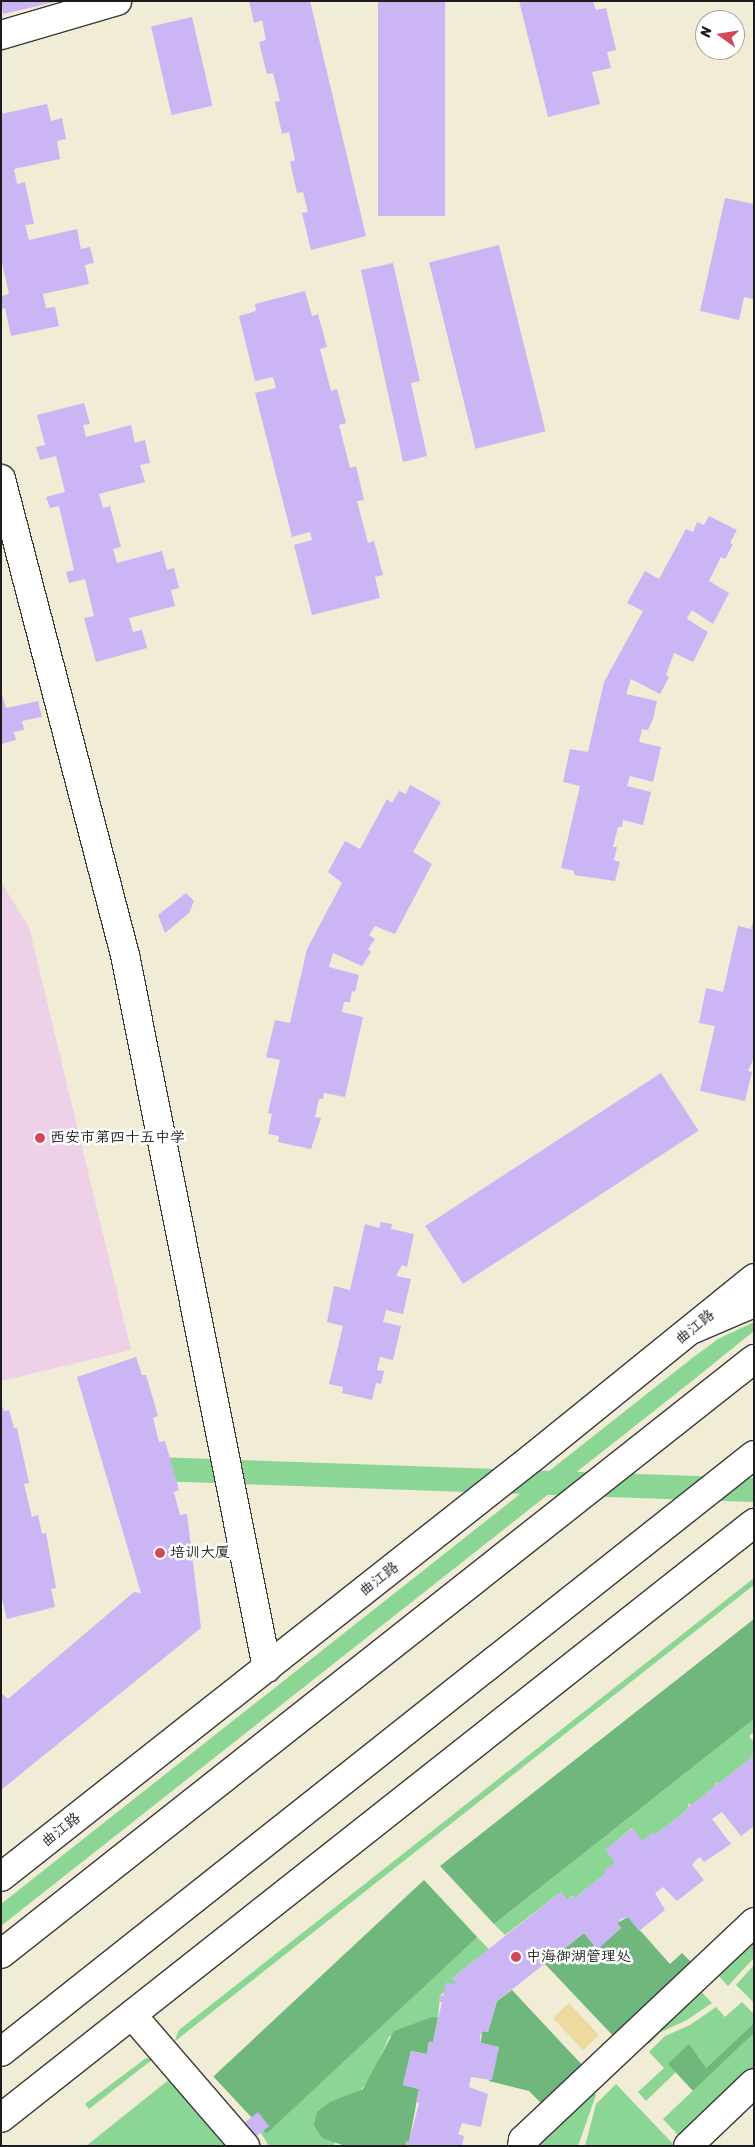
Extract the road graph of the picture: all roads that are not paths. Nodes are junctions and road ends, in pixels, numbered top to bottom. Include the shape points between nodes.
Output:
1 (117, 1) edge
2 (1, 35) edge
3 (1, 479) edge
4 (754, 1278) edge
5 (754, 1304) edge
6 (693, 1329) junction
7 (754, 1359) edge
8 (754, 1455) edge
9 (753, 1526) edge
10 (267, 1668) junction
11 (1, 1877) edge
12 (754, 1922) edge
13 (2, 1954) edge
14 (132, 2015) junction
15 (1, 2052) edge
16 (754, 2083) edge
17 (1, 2118) edge
18 (245, 2146) edge
19 (522, 2146) edge
20 (688, 2146) edge

1 - 2 main road
3 - 10 main road via 125,955
4 - 6 main road, 曲江路
5 - 6 main road
6 - 10 main road, 曲江路
7 - 13 main road
8 - 15 main road
9 - 14 main road
10 - 11 main road, 曲江路
12 - 19 main road via 523,2140
14 - 17 main road
14 - 18 main road
16 - 20 main road

